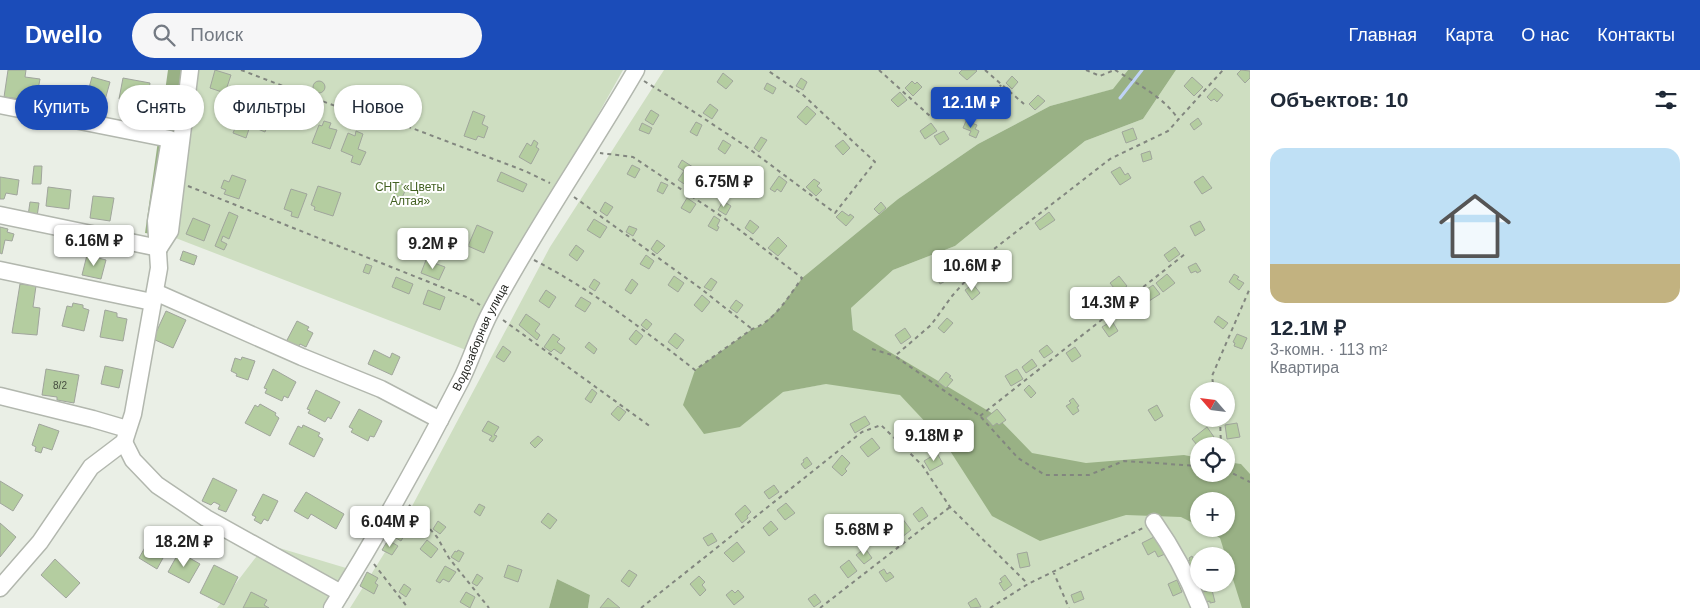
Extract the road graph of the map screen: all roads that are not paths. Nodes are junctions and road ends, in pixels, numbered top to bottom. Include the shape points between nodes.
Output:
1 (190, 70) edge
2 (634, 72) edge
3 (0, 105) edge
4 (0, 216) edge
5 (159, 248) junction
6 (0, 270) edge
7 (154, 297) junction
8 (0, 396) edge
9 (440, 420) junction
10 (126, 436) junction
11 (1154, 522) road end
12 (0, 588) edge
13 (341, 593) junction
14 (332, 608) edge
15 (1200, 608) edge

1 - 5 street via 170,231
2 - 9 street, Водозаборная улица via 490,312
3 - 5 street via 170,139 156,221
4 - 5 street
5 - 7 street
6 - 7 street
7 - 9 street via 381,389
7 - 10 street via 133,414
8 - 10 street via 92,419
9 - 13 street, Водозаборная улица
10 - 12 street via 92,467 40,542
10 - 13 street via 133,460 157,485 206,518
11 - 15 street via 1172,549
13 - 14 street, Водозаборная улица

